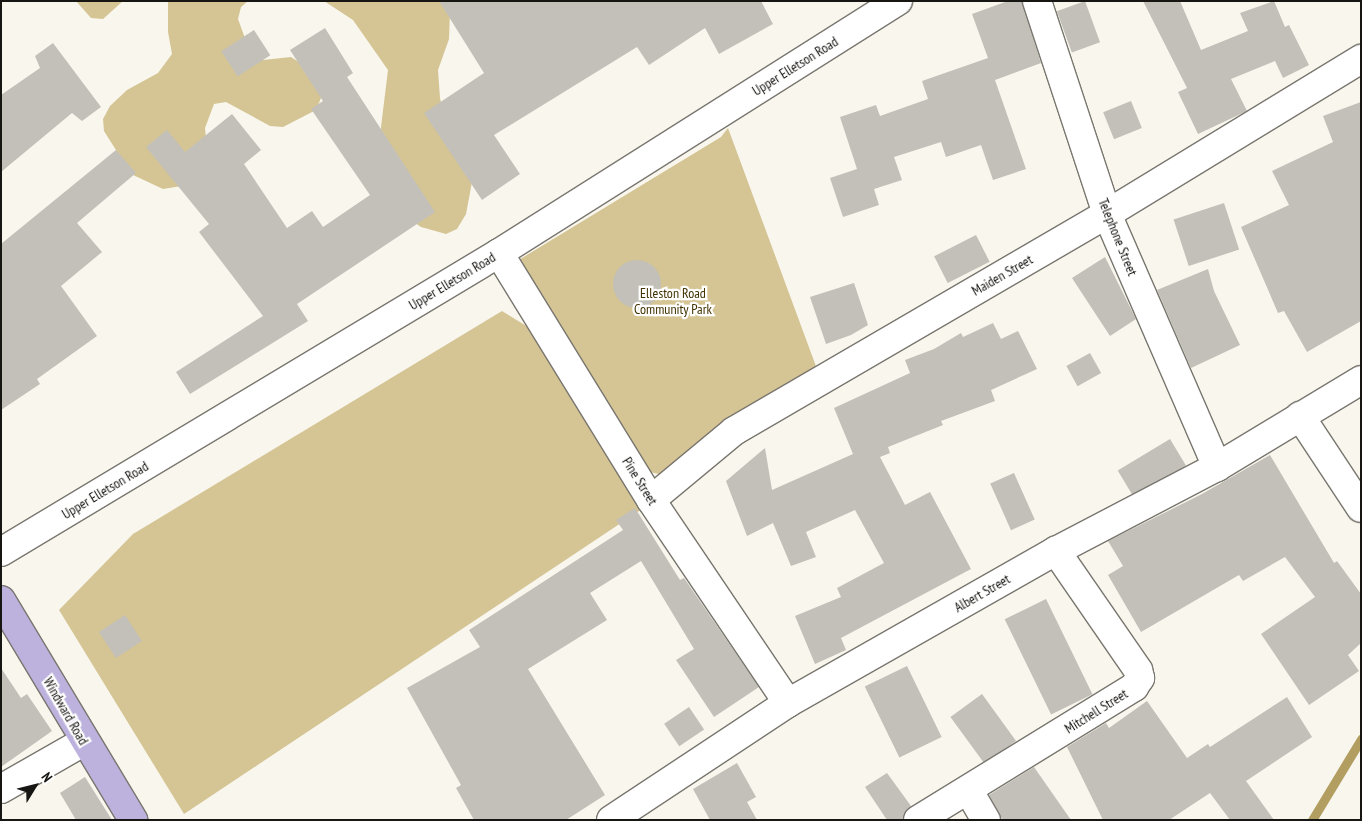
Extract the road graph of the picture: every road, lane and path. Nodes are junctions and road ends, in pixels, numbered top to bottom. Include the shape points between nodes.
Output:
1 (898, 1) edge
2 (1037, 1) edge
3 (1361, 59) edge
4 (1107, 214) junction
5 (499, 253) junction
6 (1361, 380) edge
7 (1300, 416) junction
8 (1217, 467) junction
9 (651, 500) junction
10 (1361, 508) edge
11 (1056, 551) junction
12 (1, 552) edge
13 (1, 600) edge
14 (788, 703) junction
15 (84, 742) junction
16 (1, 789) edge
17 (969, 791) junction
18 (133, 820) edge
19 (611, 820) edge
20 (918, 820) edge
21 (986, 820) edge

1 - 5 street, Upper Elletson Road
2 - 4 street, Telephone Street
3 - 4 street, Maiden Street
4 - 8 street, Telephone Street
4 - 9 street, Maiden Street via 734,431
5 - 9 street, Pine Street
5 - 12 street, Upper Elletson Road
6 - 7 street, Albert Street
7 - 8 street, Albert Street
7 - 10 street
8 - 11 street, Albert Street
9 - 14 street, Pine Street
11 - 14 street, Albert Street
11 - 17 street, Mitchell Street via 1138,670 1140,678 1134,686
13 - 15 main road, Windward Road
14 - 19 street, Albert Street
15 - 16 street
15 - 18 main road, Windward Road
17 - 20 street, Mitchell Street
17 - 21 street

